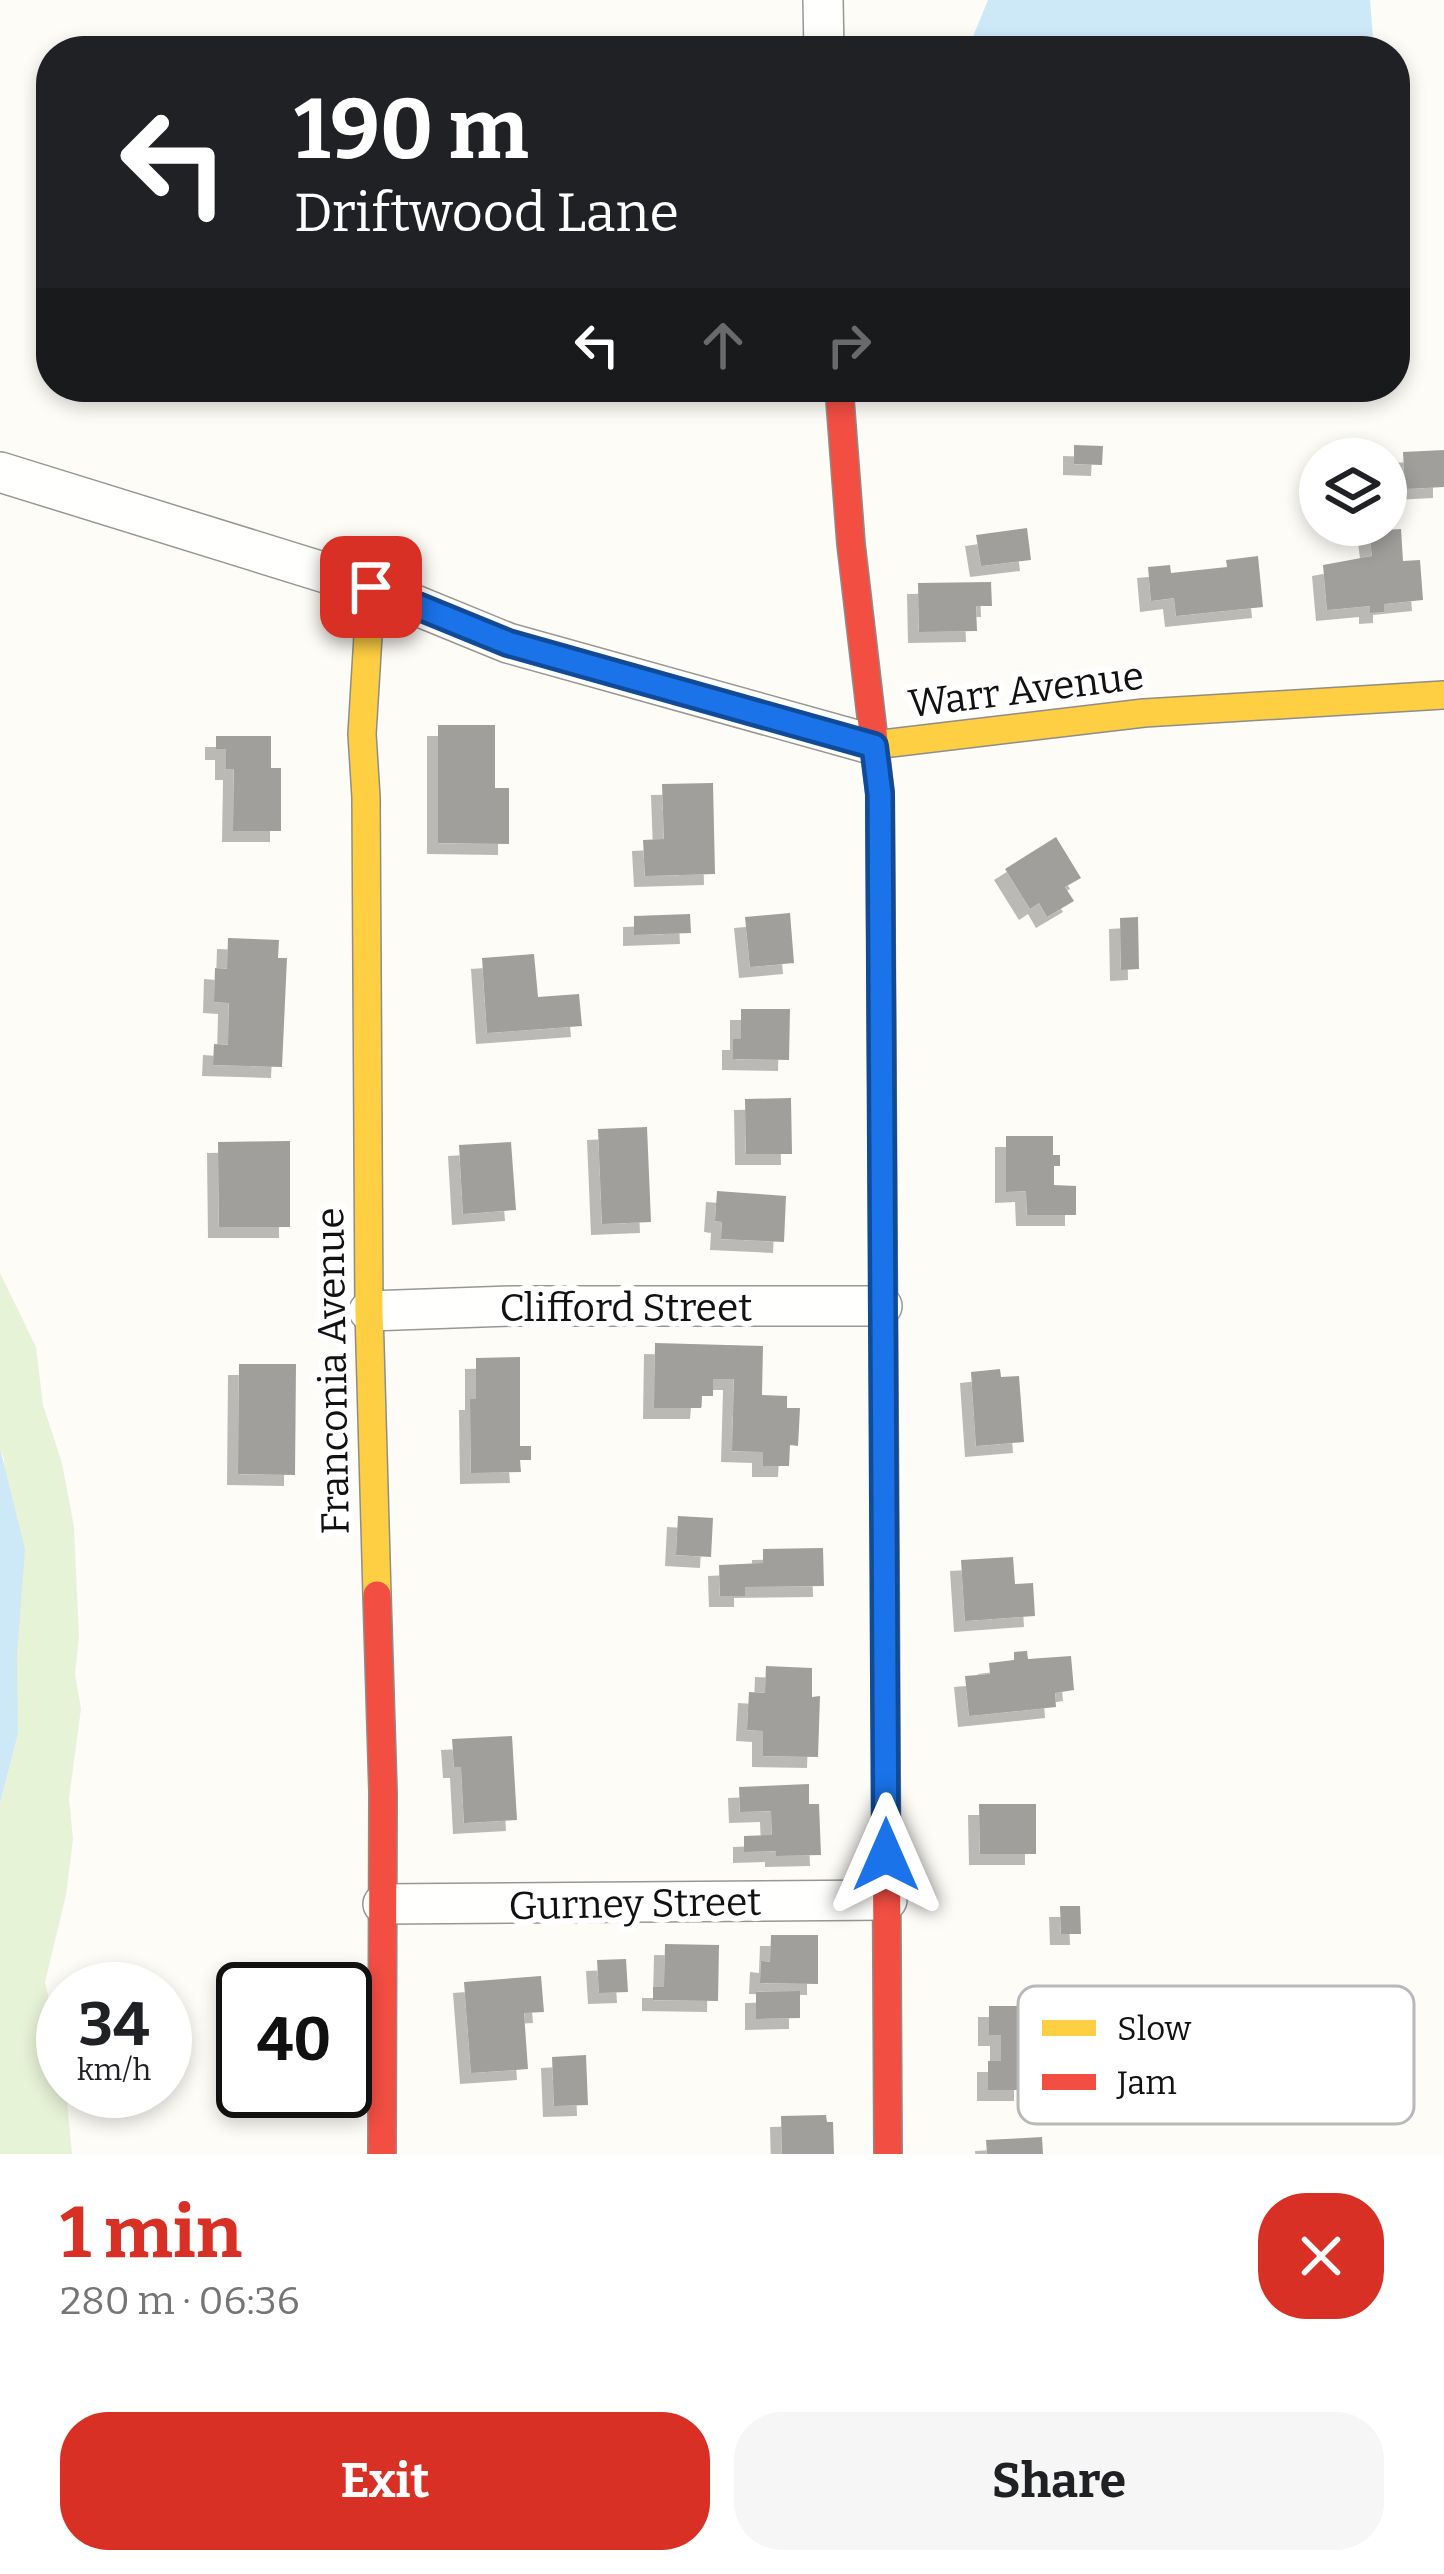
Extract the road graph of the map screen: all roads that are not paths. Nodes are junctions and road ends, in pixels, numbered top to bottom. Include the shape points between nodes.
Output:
1 (823, 0) edge
2 (824, 36) edge
3 (839, 402) edge
4 (0, 472) edge
5 (371, 587) junction
6 (1444, 695) edge
7 (874, 746) junction
8 (883, 1306) junction
9 (369, 1311) junction
10 (887, 1900) junction
11 (382, 1904) junction
12 (382, 2154) edge
13 (888, 2154) edge

1 - 2 street
3 - 7 street
4 - 5 street
5 - 7 street via 508,643
5 - 9 street, Franconia Avenue via 362,734
6 - 7 street, Warr Avenue via 1144,713
7 - 8 street, Warr Avenue
8 - 9 street, Clifford Street
8 - 10 street, Warr Avenue
9 - 11 street, Franconia Avenue
10 - 11 street, Gurney Street
10 - 13 street, Warr Avenue
11 - 12 street, Franconia Avenue

